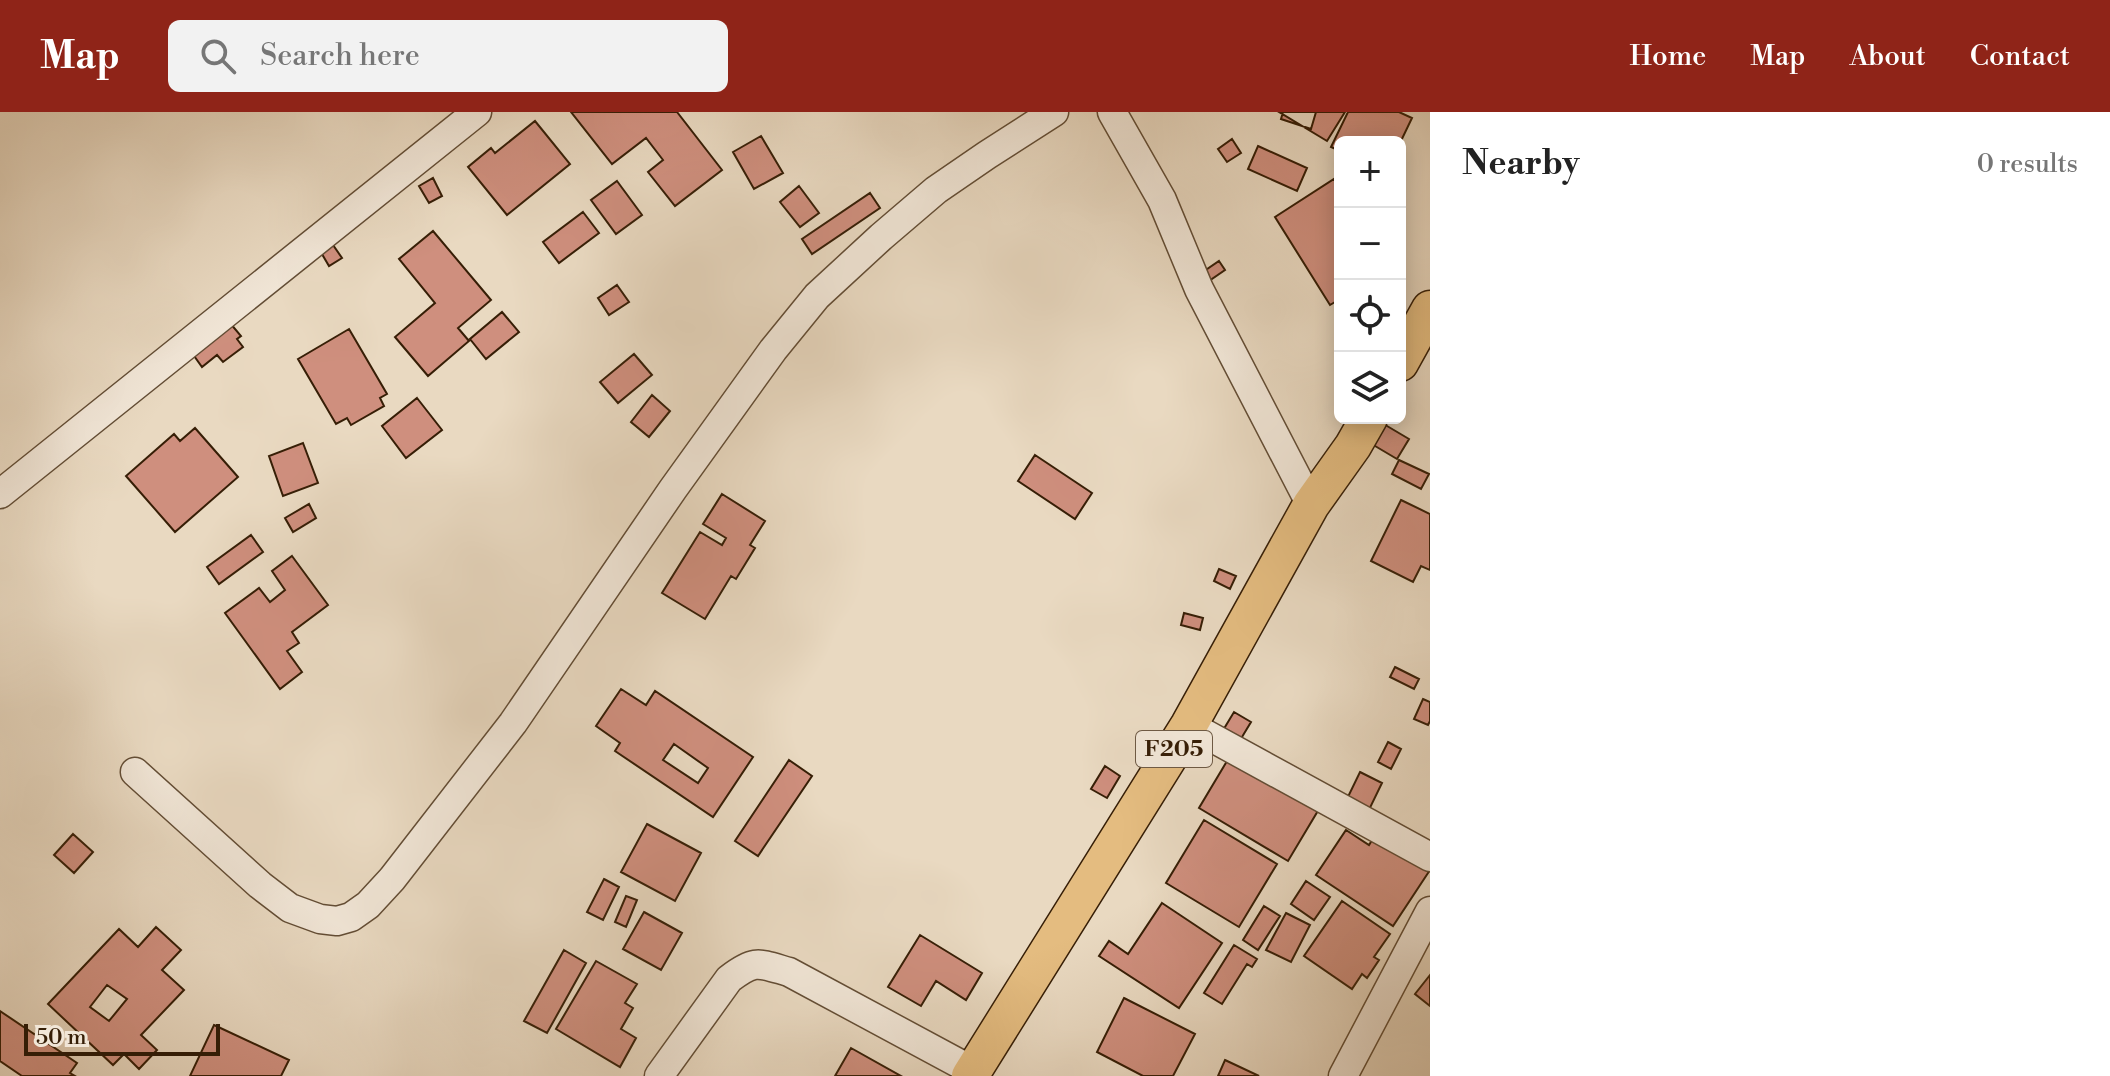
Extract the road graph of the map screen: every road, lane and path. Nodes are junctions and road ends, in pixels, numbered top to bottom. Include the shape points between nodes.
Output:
1 (477, 112) edge
2 (1054, 112) edge
3 (1112, 112) edge
4 (1430, 309) edge
5 (1406, 352) edge
6 (1366, 424) edge
7 (0, 494) edge
8 (1311, 505) junction
9 (1189, 725) junction
10 (135, 772) dead end
11 (1430, 857) edge
12 (1430, 911) edge
13 (971, 1073) edge
14 (659, 1076) edge
15 (1343, 1076) edge

1 - 7 street
2 - 10 street via 936,190 817,296 673,489 513,723 368,905 337,921 290,908
3 - 8 street via 1162,200 1199,289
4 - 5 main road
6 - 8 main road, F205
8 - 9 main road, F205
9 - 11 street
9 - 13 main road, F205
12 - 15 street
13 - 14 street via 789,972 756,963 729,979

